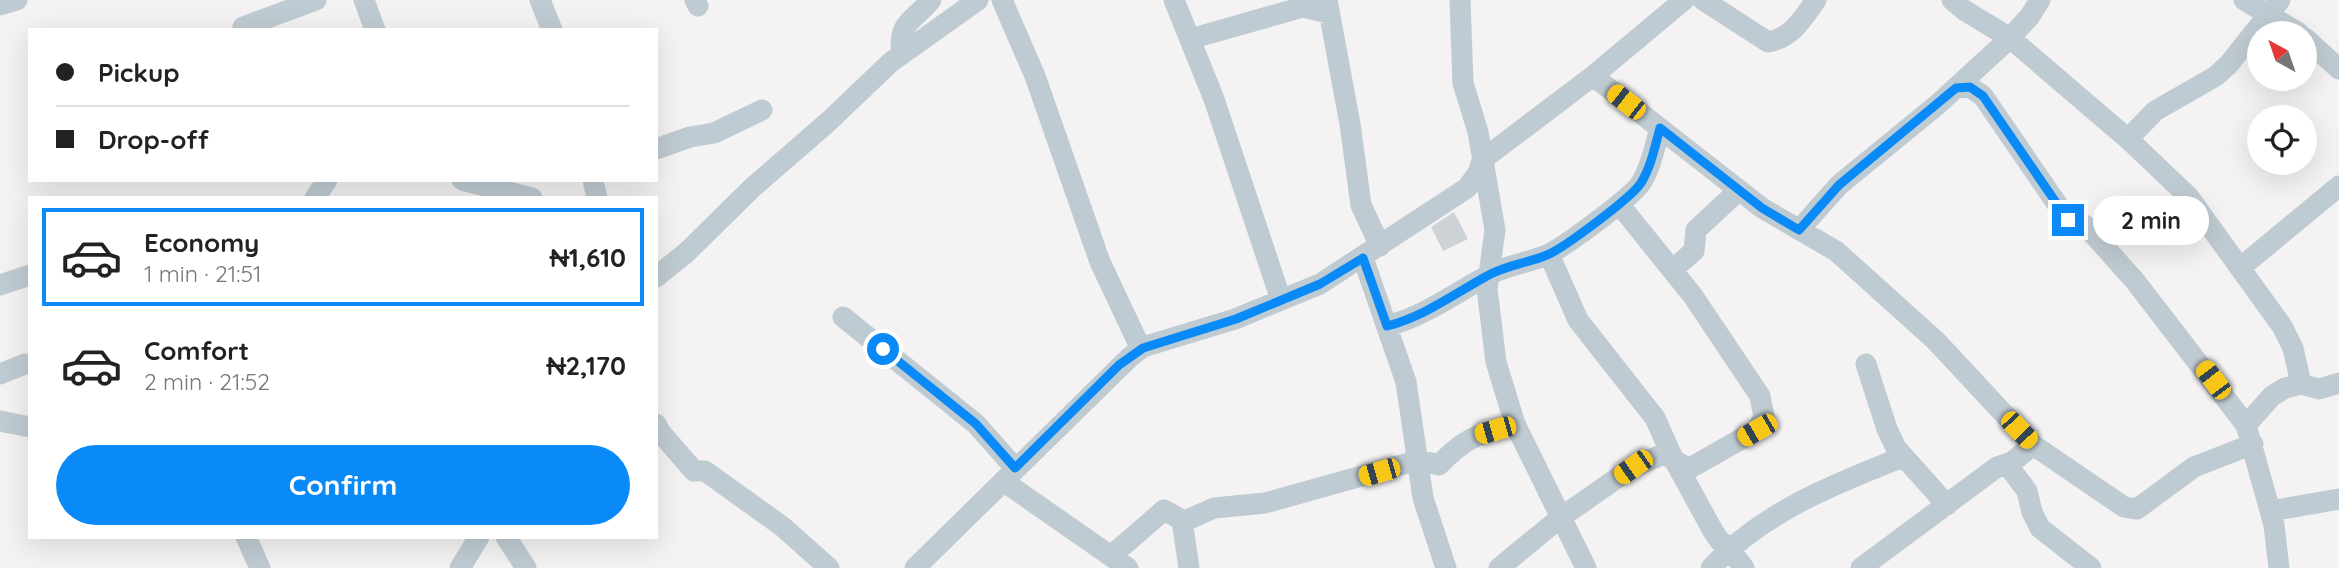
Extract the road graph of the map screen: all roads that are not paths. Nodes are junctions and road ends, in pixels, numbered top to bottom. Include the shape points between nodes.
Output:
1 (18, 0) edge
2 (316, 0) edge
3 (364, 0) edge
4 (540, 0) edge
5 (931, 0) edge
6 (978, 0) edge
7 (1003, 0) edge
8 (1174, 0) edge
9 (1461, 0) edge
10 (1684, 0) edge
11 (1703, 0) edge
12 (1816, 0) edge
13 (1952, 0) edge
14 (2040, 0) edge
15 (2244, 0) edge
16 (0, 5) edge
17 (1328, 7) edge
18 (2275, 8) edge
19 (2287, 21) edge
20 (243, 27) dead end
21 (374, 28) edge
22 (551, 28) edge
23 (2010, 38) junction
24 (1190, 39) junction
25 (2317, 49) edge
26 (902, 54) junction
27 (1986, 60) junction
28 (2339, 69) edge
29 (1593, 76) junction
30 (1956, 88) junction
31 (1983, 96) junction
32 (762, 110) dead end
33 (1660, 128) junction
34 (2128, 139) junction
35 (658, 148) edge
36 (1482, 160) junction
37 (470, 182) edge
38 (2339, 186) edge
39 (1739, 190) junction
40 (524, 196) edge
41 (1619, 204) junction
42 (1799, 230) junction
43 (1371, 252) junction
44 (1549, 254) junction
45 (2240, 268) junction
46 (1672, 270) junction
47 (1489, 274) junction
48 (658, 275) edge
49 (28, 276) edge
50 (0, 285) edge
51 (1282, 300) junction
52 (843, 317) dead end
53 (1387, 326) junction
54 (1141, 349) junction
55 (25, 364) dead end
56 (1867, 364) dead end
57 (0, 374) edge
58 (2339, 383) edge
59 (2301, 384) junction
60 (0, 421) edge
61 (1515, 424) junction
62 (28, 427) edge
63 (658, 428) edge
64 (2249, 435) junction
65 (2033, 444) junction
66 (1672, 456) junction
67 (1903, 457) junction
68 (1419, 460) junction
69 (2007, 464) junction
70 (1009, 474) junction
71 (2339, 499) edge
72 (1947, 505) junction
73 (2270, 511) junction
74 (1560, 518) junction
75 (1182, 520) junction
76 (247, 539) edge
77 (478, 539) edge
78 (507, 539) edge
79 (1730, 548) junction
80 (1120, 562) edge
81 (260, 568) edge
82 (460, 568) edge
83 (526, 568) edge
84 (829, 568) edge
85 (915, 568) edge
86 (1189, 568) edge
87 (1446, 568) edge
88 (1499, 568) edge
89 (1586, 568) edge
90 (1711, 568) edge
91 (1744, 568) edge
92 (1861, 568) edge
93 (2091, 568) edge
94 (2279, 568) edge

1 - 16 street
2 - 20 street
3 - 21 street
4 - 22 street
5 - 26 street via 906,24 900,40
6 - 26 street
7 - 54 street via 1035,76 1100,262
8 - 24 street
9 - 36 street via 1463,83
10 - 29 street
11 - 12 street via 1768,42 1790,33
13 - 23 street
14 - 23 street
15 - 18 street
17 - 24 street via 1303,7
17 - 43 street
18 - 19 street
18 - 34 street via 2216,76 2155,111
23 - 27 street
23 - 34 street
24 - 51 street
25 - 28 street
26 - 48 street
27 - 30 street
27 - 31 street
29 - 33 street
29 - 36 street
30 - 31 street via 1970,87
30 - 42 street via 1839,185
31 - 64 street via 2068,220 2085,225 2135,281
32 - 35 street via 714,133
33 - 39 street
33 - 41 street via 1640,185
34 - 45 street via 2188,197
36 - 43 street via 1467,188
36 - 47 street via 1495,230
37 - 40 street
38 - 45 street
39 - 42 street
39 - 46 street via 1696,230 1694,251
41 - 44 street
41 - 46 street
42 - 65 street via 1836,251 1936,341
43 - 51 street via 1320,284
43 - 53 street
44 - 47 street
44 - 66 street via 1578,320 1654,418
45 - 59 street via 2282,326 2293,348
46 - 66 street via 1760,396 1764,416 1757,430 1692,467
47 - 53 street via 1448,300
47 - 61 street via 1496,362
49 - 50 street
51 - 54 street
52 - 70 street via 976,424
53 - 68 street via 1406,382
54 - 70 street via 1119,365
55 - 57 street
56 - 67 street via 1887,429
58 - 59 street via 2319,389
59 - 64 street via 2272,396
60 - 62 street
61 - 68 street via 1458,445 1439,465
61 - 74 street
63 - 84 street via 694,471 705,471 783,527
64 - 65 street via 2194,467 2137,509 2124,507
64 - 73 street
65 - 69 street
66 - 74 street via 1664,454 1633,467
66 - 79 street via 1713,531
67 - 72 street
67 - 79 street via 1817,492
68 - 75 street via 1265,503 1214,509
68 - 87 street via 1423,498
69 - 72 street
69 - 93 street via 2027,491 2040,528
70 - 80 street
70 - 85 street
71 - 73 street
72 - 92 street
73 - 94 street
74 - 88 street
74 - 89 street
75 - 80 street via 1164,510 1159,513
75 - 86 street
76 - 81 street
77 - 82 street
78 - 83 street
79 - 90 street
79 - 91 street

